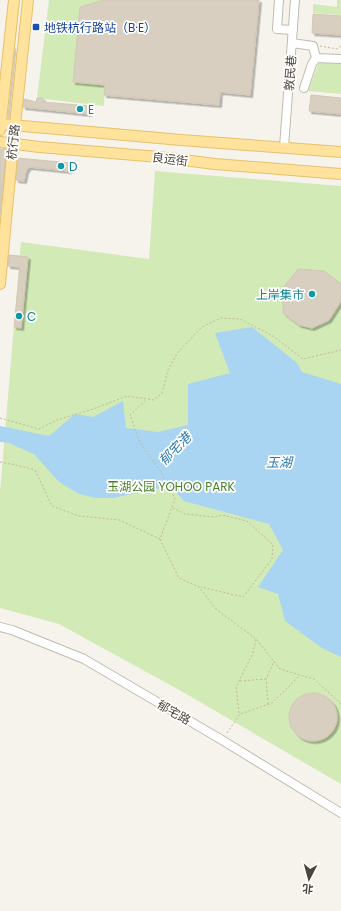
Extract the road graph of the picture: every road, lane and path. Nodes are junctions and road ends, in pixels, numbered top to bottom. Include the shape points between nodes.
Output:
1 (14, 0) edge
2 (28, 0) edge
3 (279, 0) edge
4 (295, 0) edge
5 (293, 30) junction
6 (292, 43) junction
7 (316, 58) junction
8 (341, 59) edge
9 (304, 88) dead end
10 (0, 124) edge
11 (14, 126) junction
12 (0, 130) edge
13 (0, 142) edge
14 (13, 143) junction
15 (284, 147) junction
16 (341, 152) edge
17 (341, 174) edge
18 (0, 284) edge
19 (341, 350) edge
20 (147, 399) junction
21 (0, 418) edge
22 (0, 462) edge
23 (172, 507) junction
24 (160, 539) junction
25 (199, 587) junction
26 (0, 627) edge
27 (256, 639) junction
28 (274, 661) junction
29 (300, 675) junction
30 (266, 679) junction
31 (239, 681) junction
32 (341, 704) edge
33 (268, 705) junction
34 (240, 714) junction
35 (222, 740) junction
36 (341, 813) edge

1 - 10 main road, 杭行路
2 - 11 main road, 杭行路
3 - 5 street via 277,29
4 - 5 street, 敦民巷
5 - 6 street, 敦民巷
6 - 7 street via 313,46
6 - 15 street, 敦民巷
7 - 8 street
7 - 9 street
10 - 11 main road, 良运街
10 - 12 main road, 杭行路
11 - 14 main road, 杭行路
11 - 15 main road, 良运街
13 - 14 main road, 良运街
14 - 17 main road, 良运街
14 - 18 main road, 杭行路
15 - 16 main road, 良运街
19 - 20 path via 303,359 273,336 240,319 221,318 202,326 178,352 168,370 162,393 154,400
20 - 21 path via 127,396 57,420 39,429
20 - 23 path via 130,415 140,443 161,472 175,499
22 - 24 path via 35,470 52,506 79,516 119,520
23 - 24 path
23 - 25 path via 186,514 214,517 222,515 247,521 273,545 272,559 243,598
24 - 25 path via 178,578
25 - 27 path via 216,609
26 - 35 street, 郁宅路 via 84,659
27 - 28 path
27 - 31 path via 253,653
28 - 29 path via 280,669
28 - 30 path
29 - 32 path via 314,679
29 - 33 path via 272,704
30 - 31 path
30 - 33 path
31 - 34 path via 236,687
33 - 34 path
34 - 35 path
35 - 36 street, 郁宅路

